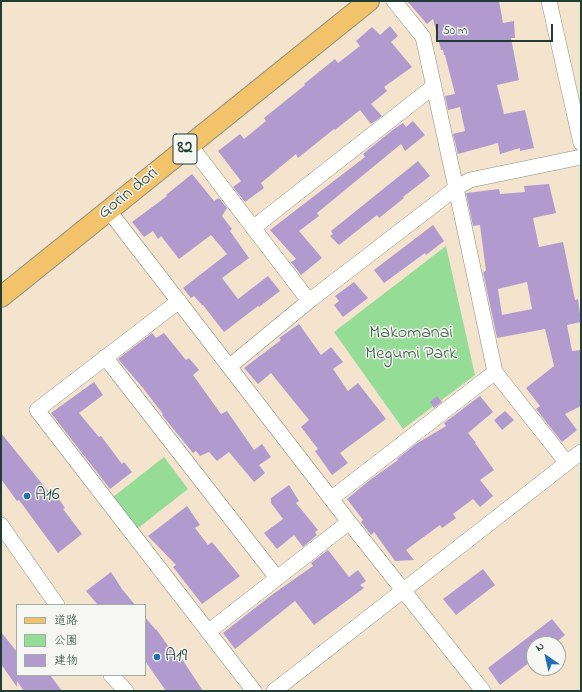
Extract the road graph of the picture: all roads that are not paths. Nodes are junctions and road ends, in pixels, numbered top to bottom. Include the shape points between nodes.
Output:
1 (369, 1) edge
2 (394, 1) edge
3 (549, 1) edge
4 (434, 86) junction
5 (581, 143) edge
6 (190, 145) junction
7 (581, 157) edge
8 (456, 188) junction
9 (109, 211) junction
10 (253, 228) junction
11 (1, 297) edge
12 (179, 301) junction
13 (309, 301) junction
14 (105, 357) junction
15 (230, 366) junction
16 (495, 372) junction
17 (581, 452) edge
18 (566, 463) junction
19 (332, 498) junction
20 (349, 522) junction
21 (1, 525) edge
22 (277, 578) junction
23 (404, 590) junction
24 (56, 604) edge
25 (208, 632) junction
26 (112, 676) edge
27 (126, 691) edge
28 (254, 691) edge
29 (274, 691) edge
30 (483, 691) edge

1 - 6 main road, Gorin dori / 82
2 - 4 street via 423,37
3 - 5 street
4 - 8 street
4 - 10 street
6 - 9 main road, Gorin dori / 82
6 - 10 street
7 - 8 street via 470,180
8 - 13 street
8 - 16 street
9 - 11 main road, Gorin dori / 82
9 - 12 street
10 - 13 street
12 - 14 street
12 - 15 street
13 - 15 street
14 - 22 street
14 - 25 street via 36,410
15 - 19 street
16 - 18 street
16 - 19 street
17 - 18 street
18 - 23 street
19 - 20 street
20 - 22 street
20 - 23 street
21 - 24 street
22 - 25 street
23 - 29 street
23 - 30 street
25 - 28 street
26 - 27 street

